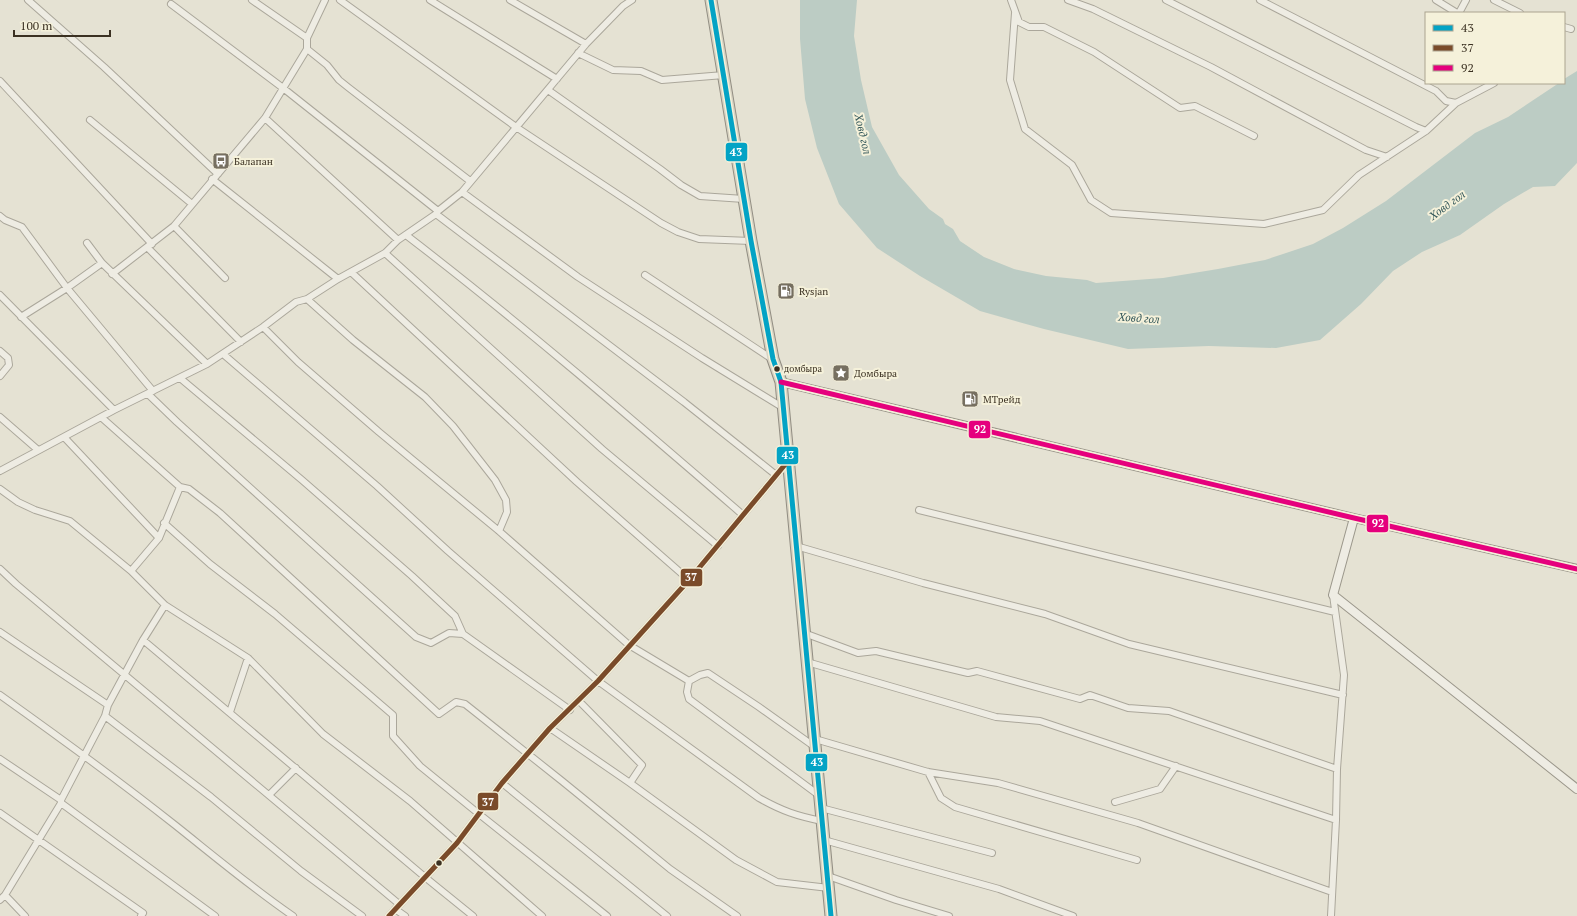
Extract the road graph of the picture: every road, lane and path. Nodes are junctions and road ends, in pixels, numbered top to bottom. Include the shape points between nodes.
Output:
1 (28, 0) edge
2 (252, 0) edge
3 (325, 0) edge
4 (340, 0) edge
5 (430, 0) edge
6 (510, 0) edge
7 (632, 0) edge
8 (711, 0) edge
9 (1011, 0) edge
10 (1068, 0) edge
11 (1166, 0) edge
12 (1260, 0) edge
13 (1436, 0) edge
14 (1466, 0) edge
15 (1494, 0) edge
16 (523, 3) edge
17 (171, 4) dead end
18 (1456, 12) edge
19 (1459, 12) edge
20 (1518, 12) edge
21 (1015, 13) junction
22 (1565, 27) edge
23 (1571, 29) dead end
24 (307, 38) junction
25 (586, 44) junction
26 (308, 49) junction
27 (578, 53) junction
28 (724, 75) junction
29 (557, 79) junction
30 (0, 81) edge
31 (1492, 84) edge
32 (283, 88) junction
33 (548, 90) junction
34 (1456, 103) junction
35 (265, 118) junction
36 (90, 120) dead end
37 (516, 127) junction
38 (1426, 130) junction
39 (1254, 136) dead end
40 (1387, 157) junction
41 (218, 174) junction
42 (212, 179) junction
43 (470, 181) junction
44 (462, 192) junction
45 (744, 199) junction
46 (192, 204) junction
47 (437, 212) junction
48 (0, 216) edge
49 (174, 226) junction
50 (406, 235) junction
51 (398, 240) junction
52 (751, 241) junction
53 (87, 243) dead end
54 (150, 246) junction
55 (386, 253) junction
56 (102, 263) junction
57 (351, 272) junction
58 (112, 274) junction
59 (645, 274) dead end
60 (225, 278) dead end
61 (338, 279) junction
62 (67, 288) junction
63 (1, 297) edge
64 (306, 299) junction
65 (21, 317) junction
66 (263, 327) junction
67 (240, 342) junction
68 (0, 351) edge
69 (223, 354) junction
70 (773, 359) junction
71 (207, 364) junction
72 (0, 376) edge
73 (180, 378) junction
74 (781, 382) junction
75 (150, 393) junction
76 (782, 407) junction
77 (114, 410) junction
78 (0, 417) edge
79 (101, 417) junction
80 (64, 437) junction
81 (38, 450) junction
82 (788, 462) junction
83 (0, 471) edge
84 (776, 475) junction
85 (180, 487) junction
86 (0, 489) edge
87 (920, 510) dead end
88 (744, 515) junction
89 (1354, 518) junction
90 (164, 523) junction
91 (499, 531) junction
92 (159, 538) junction
93 (718, 546) junction
94 (796, 546) junction
95 (0, 569) edge
96 (1577, 569) edge
97 (131, 571) junction
98 (688, 580) junction
99 (1333, 595) junction
100 (165, 604) junction
101 (1335, 612) junction
102 (0, 632) edge
103 (804, 633) junction
104 (462, 634) junction
105 (143, 640) junction
106 (629, 645) junction
107 (248, 658) junction
108 (807, 662) junction
109 (125, 675) junction
110 (598, 681) junction
111 (690, 681) junction
112 (0, 695) edge
113 (1343, 696) junction
114 (579, 701) junction
115 (108, 705) junction
116 (570, 710) junction
117 (230, 712) junction
118 (105, 716) junction
119 (550, 728) junction
120 (815, 743) junction
121 (527, 753) junction
122 (84, 755) junction
123 (0, 759) edge
124 (1176, 766) junction
125 (296, 768) junction
126 (1337, 769) junction
127 (928, 772) junction
128 (502, 783) junction
129 (630, 783) junction
130 (1577, 789) edge
131 (269, 795) junction
132 (820, 796) junction
133 (61, 801) junction
134 (1115, 802) dead end
135 (821, 808) junction
136 (0, 813) edge
137 (479, 814) junction
138 (1336, 820) junction
139 (822, 821) junction
140 (824, 840) junction
141 (38, 841) junction
142 (457, 843) junction
143 (992, 853) dead end
144 (1137, 860) dead end
145 (426, 878) junction
146 (828, 882) junction
147 (1332, 892) junction
148 (2, 898) edge
149 (397, 906) junction
150 (25, 916) edge
151 (141, 916) edge
152 (215, 916) edge
153 (293, 916) edge
154 (362, 916) edge
155 (389, 916) edge
156 (405, 916) edge
157 (473, 916) edge
158 (542, 916) edge
159 (607, 916) edge
160 (667, 916) edge
161 (737, 916) edge
162 (831, 916) edge
163 (949, 916) edge
164 (1073, 916) edge
165 (1331, 916) edge

1 - 41 street
2 - 24 street
3 - 24 street
4 - 37 street
5 - 29 street
6 - 16 street
7 - 25 street
8 - 28 highway
9 - 21 street
10 - 40 street via 1093,9 1211,67 1366,150
11 - 38 street via 1416,128
12 - 34 street via 1428,86 1446,101
13 - 18 street
14 - 19 street
15 - 20 street
16 - 25 street
17 - 32 street
21 - 39 street via 1019,22 1029,27 1044,27 1094,52 1180,108 1194,106
21 - 40 street via 1010,80 1025,129 1072,165 1091,200 1111,214 1264,224 1323,210 1359,175
22 - 23 street
24 - 26 street
25 - 27 street
26 - 32 street
26 - 43 street via 344,84
27 - 28 street via 613,70 641,71 662,80
27 - 29 street
28 - 45 highway
29 - 33 street
30 - 54 street
31 - 34 street
32 - 35 street
32 - 47 street
33 - 37 street
33 - 45 street via 700,196
34 - 38 street
35 - 41 street
35 - 51 street
36 - 46 street
37 - 43 street
37 - 52 street via 678,232 699,239
38 - 40 street
41 - 42 street
42 - 46 street
42 - 61 street
43 - 44 street
44 - 47 street
44 - 76 street via 578,277
45 - 52 highway
46 - 49 street
47 - 50 street
47 - 84 street
48 - 62 street via 22,227
49 - 54 street
49 - 60 street
50 - 51 street
50 - 88 street via 582,376
51 - 55 street
52 - 70 highway
53 - 56 street
54 - 58 street
54 - 67 street
55 - 57 street
55 - 93 street via 602,449
56 - 58 street
56 - 62 street
57 - 61 street
57 - 98 street via 577,482
58 - 71 street
59 - 70 street
61 - 64 street
62 - 65 street
62 - 75 street
63 - 65 street
64 - 66 street via 296,302
64 - 91 street via 425,397 453,426 495,480 506,500 507,512
65 - 77 street
66 - 67 street
66 - 91 street via 298,362 361,417
67 - 69 street
68 - 72 street via 8,358 9,366
69 - 71 street
69 - 110 street
70 - 74 highway
71 - 73 street
73 - 75 street
73 - 104 street via 412,576 455,616
74 - 76 highway
74 - 89 street
75 - 77 street
75 - 104 street via 177,422 416,637 431,643 449,633
76 - 82 highway
77 - 79 street
78 - 81 street
79 - 80 street
79 - 85 street
80 - 81 street
80 - 92 street
81 - 83 street
82 - 84 street
82 - 94 highway
84 - 88 street
85 - 90 street
85 - 121 street via 190,489 220,513 439,714 456,702 465,704
86 - 97 street via 35,510 70,521
87 - 101 street
88 - 93 street
89 - 96 street
89 - 99 street
90 - 92 street
90 - 137 street via 394,715 393,736 420,766
91 - 106 street
92 - 97 street
93 - 98 street
94 - 103 highway
94 - 113 street via 1045,614 1129,644
95 - 109 street
97 - 100 street
98 - 106 street
99 - 101 street
99 - 130 street
100 - 105 street
100 - 107 street
101 - 113 street via 1344,675
102 - 115 street
103 - 108 highway
103 - 126 street via 858,653 876,651 968,673 977,671 1080,699 1090,695 1128,708 1169,711
104 - 116 street
105 - 109 street
105 - 117 street
106 - 110 street
106 - 111 street
107 - 117 street
107 - 142 street via 323,734 410,801
108 - 120 highway
108 - 124 street via 996,717 1040,720
109 - 115 street
109 - 131 street
110 - 114 street
110 - 139 street via 759,798 778,809
111 - 120 street via 708,673
111 - 132 street via 687,692 689,700
112 - 122 street
113 - 126 street
114 - 116 street
114 - 129 street via 642,765
115 - 118 street
116 - 119 street
117 - 125 street
118 - 122 street
118 - 154 street
119 - 121 street
119 - 129 street
120 - 127 street
120 - 132 highway
121 - 128 street
121 - 161 street via 670,869
122 - 133 street
122 - 153 street via 257,892
123 - 133 street
124 - 134 street via 1160,790
124 - 138 street
125 - 131 street
125 - 145 street
126 - 138 street
127 - 144 street via 941,798 955,807
127 - 147 street via 998,783 1138,823
128 - 137 street
128 - 160 street
129 - 146 street via 736,860 778,882
131 - 149 street
132 - 135 highway
133 - 141 street
133 - 152 street
135 - 139 highway
135 - 143 street
136 - 141 street
137 - 142 street
137 - 159 street
138 - 147 street
139 - 140 highway
140 - 146 highway
140 - 164 street via 998,889
141 - 148 street
141 - 151 street via 143,913
142 - 145 street
142 - 158 street
145 - 149 street
145 - 157 street
146 - 162 highway
146 - 163 street
147 - 165 street
148 - 150 street
149 - 155 street
149 - 156 street

